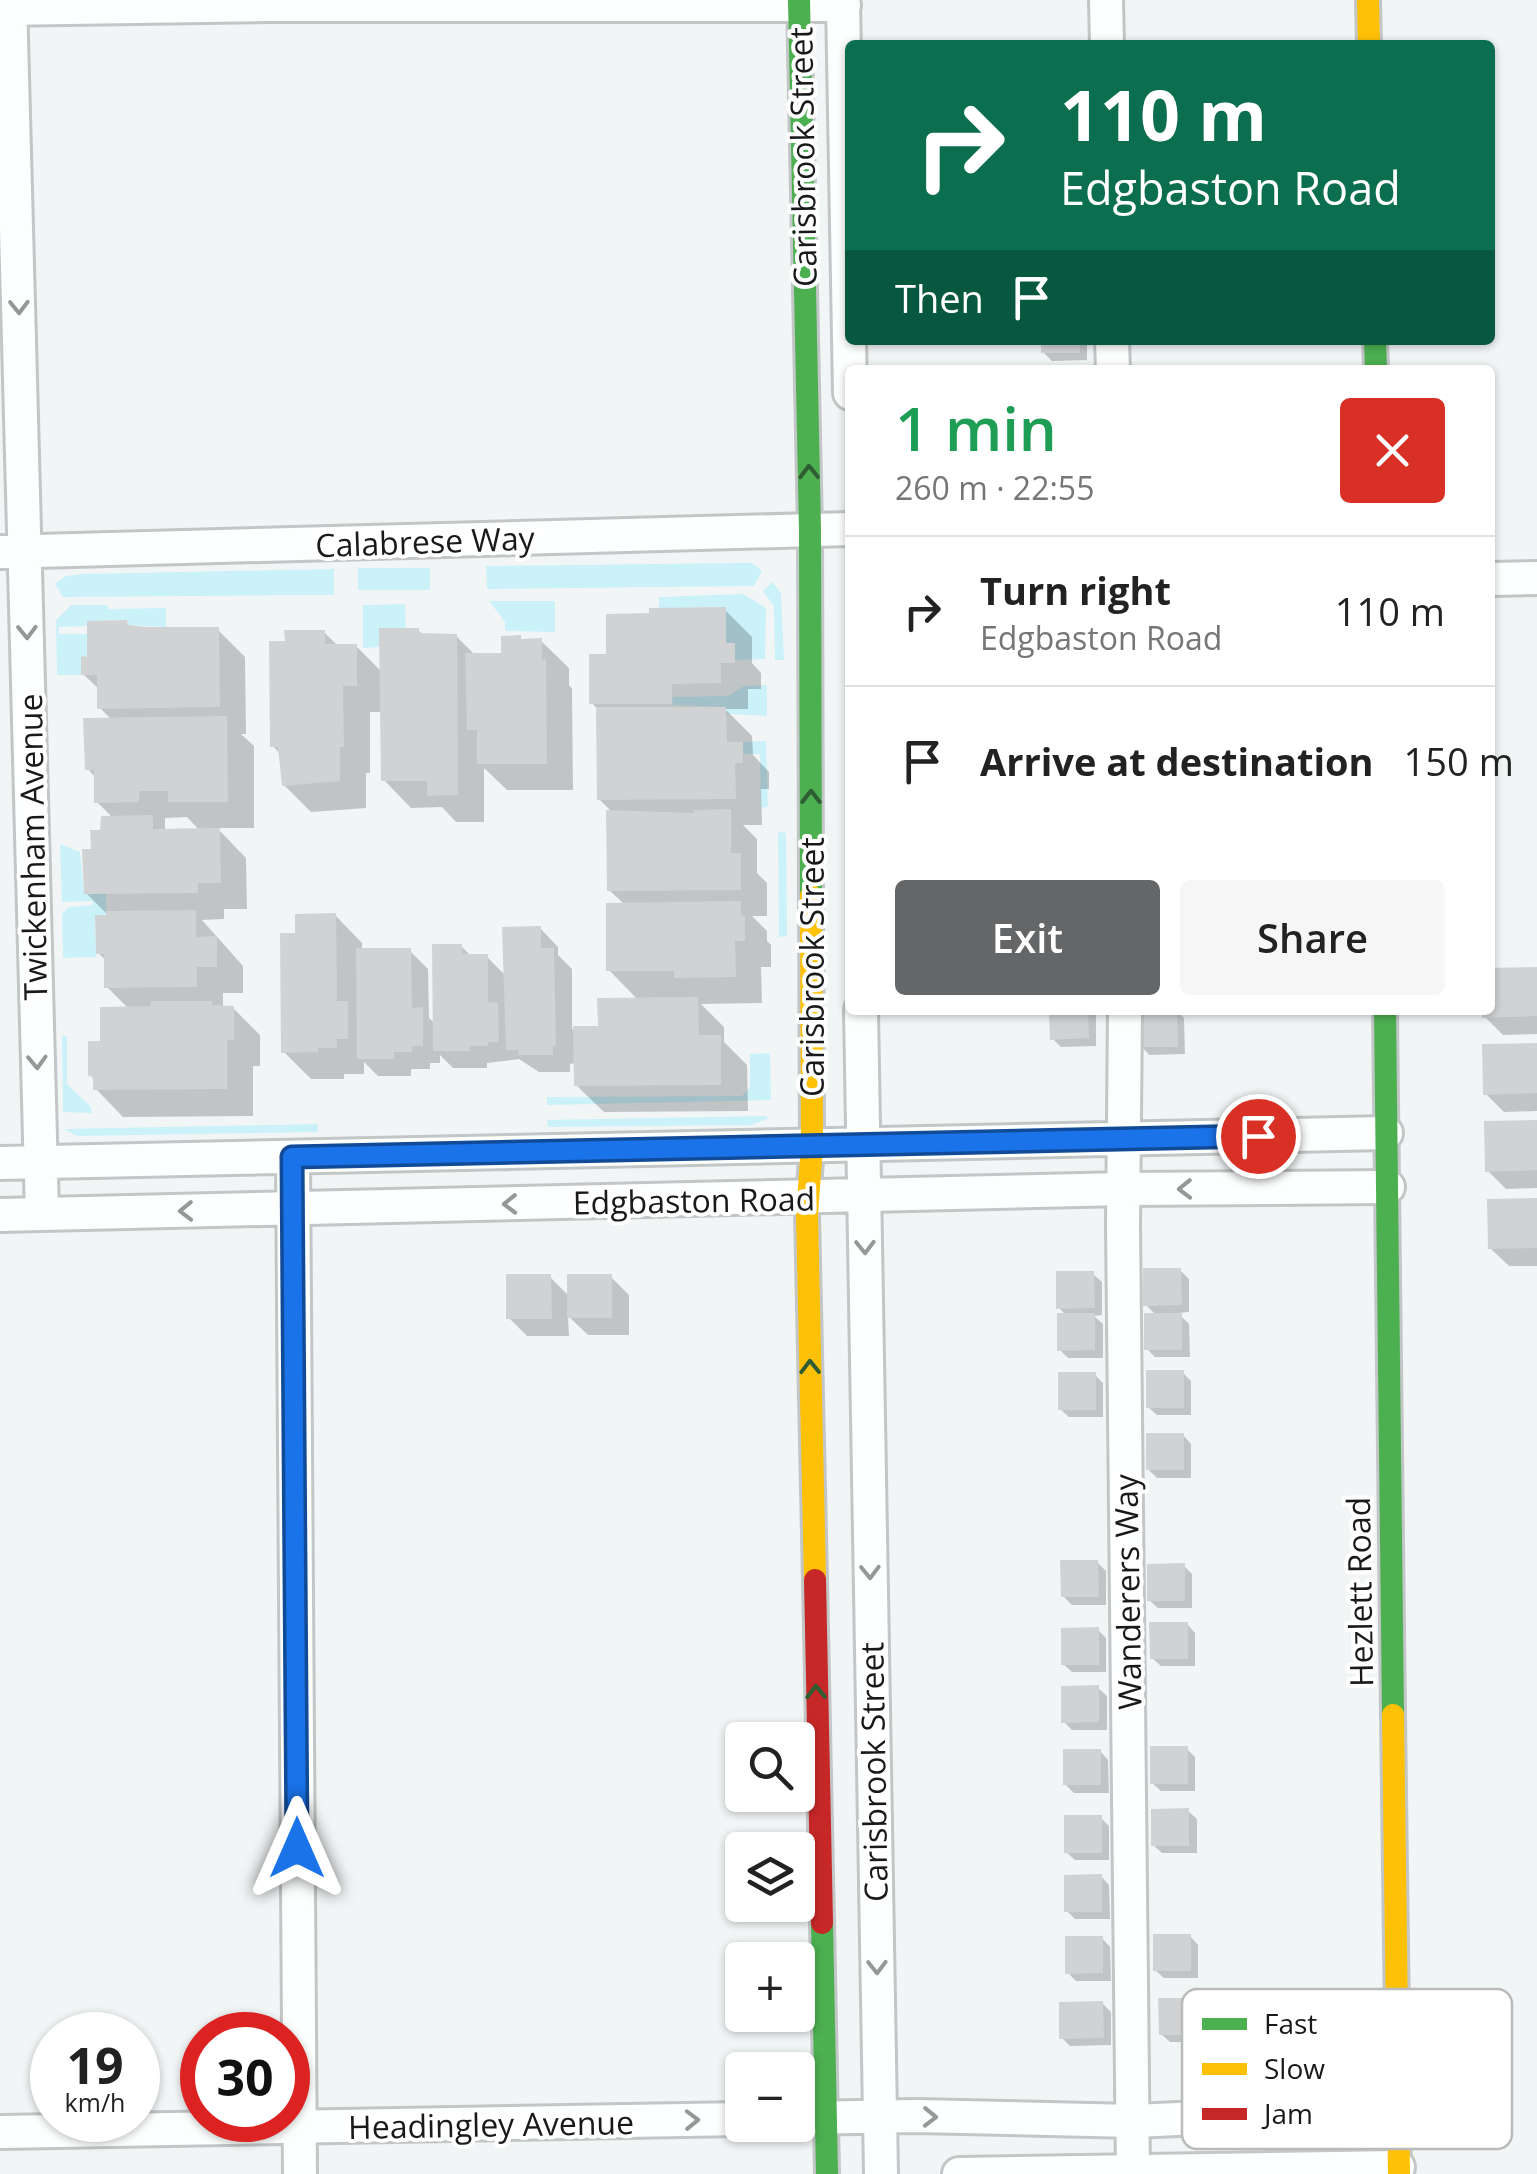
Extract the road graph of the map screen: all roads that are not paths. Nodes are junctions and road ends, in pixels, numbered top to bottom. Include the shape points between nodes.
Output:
1 (1106, 0) edge
2 (1368, 0) edge
3 (268, 2) edge
4 (799, 2) edge
5 (843, 2) edge
6 (7, 6) edge
7 (1106, 40) edge
8 (1369, 40) edge
9 (845, 113) edge
10 (810, 530) junction
11 (845, 530) edge
12 (12, 552) edge
13 (1537, 578) edge
14 (1495, 579) edge
15 (860, 1015) edge
16 (1124, 1015) edge
17 (1385, 1015) edge
18 (1386, 1132) junction
19 (1124, 1139) junction
20 (862, 1144) junction
21 (812, 1146) junction
22 (292, 1157) junction
23 (40, 1162) junction
24 (0, 1163) edge
25 (1388, 1187) junction
26 (1124, 1190) junction
27 (864, 1196) junction
28 (806, 1198) junction
29 (291, 1209) junction
30 (42, 1214) junction
31 (0, 1215) edge
32 (1396, 1989) edge
33 (298, 2012) edge
34 (811, 2052) edge
35 (815, 2118) edge
36 (880, 2118) junction
37 (1182, 2119) edge
38 (725, 2120) edge
39 (1134, 2121) junction
40 (310, 2127) edge
41 (180, 2129) edge
42 (0, 2132) edge
43 (815, 2133) edge
44 (299, 2142) edge
45 (1398, 2170) edge
46 (1133, 2173) edge
47 (300, 2174) edge
48 (826, 2174) edge
49 (881, 2174) edge
50 (959, 2174) edge

1 - 7 street
2 - 8 street
3 - 4 street
3 - 6 street
4 - 5 street
10 -> 4 street, Carisbrook Street
5 - 9 street, Carisbrook Street
6 -> 12 street, Twickenham Avenue
10 - 11 street, Calabrese Way
10 - 12 street, Calabrese Way
21 -> 10 street, Carisbrook Street
12 -> 23 street, Twickenham Avenue
13 - 14 street
15 - 20 street, Carisbrook Street
16 - 19 street, Wanderers Way
17 - 18 street, Hezlett Road
18 - 19 street, Edgbaston Road
18 - 25 street, Hezlett Road
19 - 20 street, Edgbaston Road
19 - 26 street, Wanderers Way
20 - 21 street, Edgbaston Road
20 - 27 street, Carisbrook Street
21 - 22 street, Edgbaston Road
21 - 28 street, Carisbrook Street
22 - 23 street, Edgbaston Road
22 - 29 street
23 - 24 street, Edgbaston Road
23 - 30 street, Twickenham Avenue
25 -> 26 street, Edgbaston Road
25 - 32 street, Hezlett Road
26 - 27 street, Edgbaston Road
26 - 39 street, Wanderers Way
27 - 28 street, Edgbaston Road
27 -> 36 street, Carisbrook Street
28 -> 29 street, Edgbaston Road
34 -> 28 street, Carisbrook Street
29 -> 30 street, Edgbaston Road
29 - 33 street
30 - 31 street, Edgbaston Road
35 - 36 street
36 -> 39 street
36 - 49 street, Carisbrook Street
37 - 39 street
40 -> 38 street, Headingley Avenue
39 - 46 street, Wanderers Way
41 - 42 street, Headingley Avenue
43 - 48 street, Carisbrook Street
44 - 47 street
45 - 46 street
46 - 50 street

